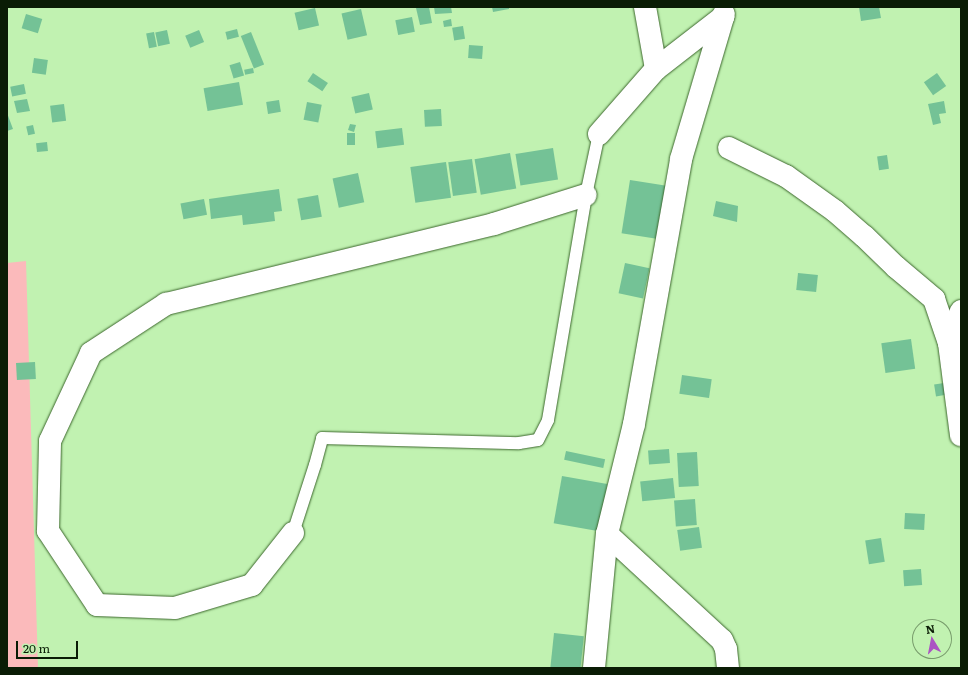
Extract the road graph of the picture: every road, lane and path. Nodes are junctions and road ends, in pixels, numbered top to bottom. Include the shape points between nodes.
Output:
1 (645, 7) edge
2 (724, 12) edge
3 (656, 69) junction
4 (599, 134) joint
5 (729, 148) dead end
6 (586, 195) junction
7 (961, 311) edge
8 (949, 343) junction
9 (961, 435) edge
10 (294, 534) joint
11 (606, 534) junction
12 (594, 668) edge
13 (728, 668) edge

1 - 3 street
2 - 3 street
2 - 11 street via 681,159 634,424
3 - 4 street
4 - 6 lane
5 - 8 street via 786,176 835,211 864,236 934,299
6 - 10 lane via 548,420 538,440 519,443 322,438
6 - 10 street via 494,224 166,304 91,353 50,441 48,531 97,605 175,608 252,585
7 - 8 street
8 - 9 street
11 - 12 street
11 - 13 street via 722,640 726,649

